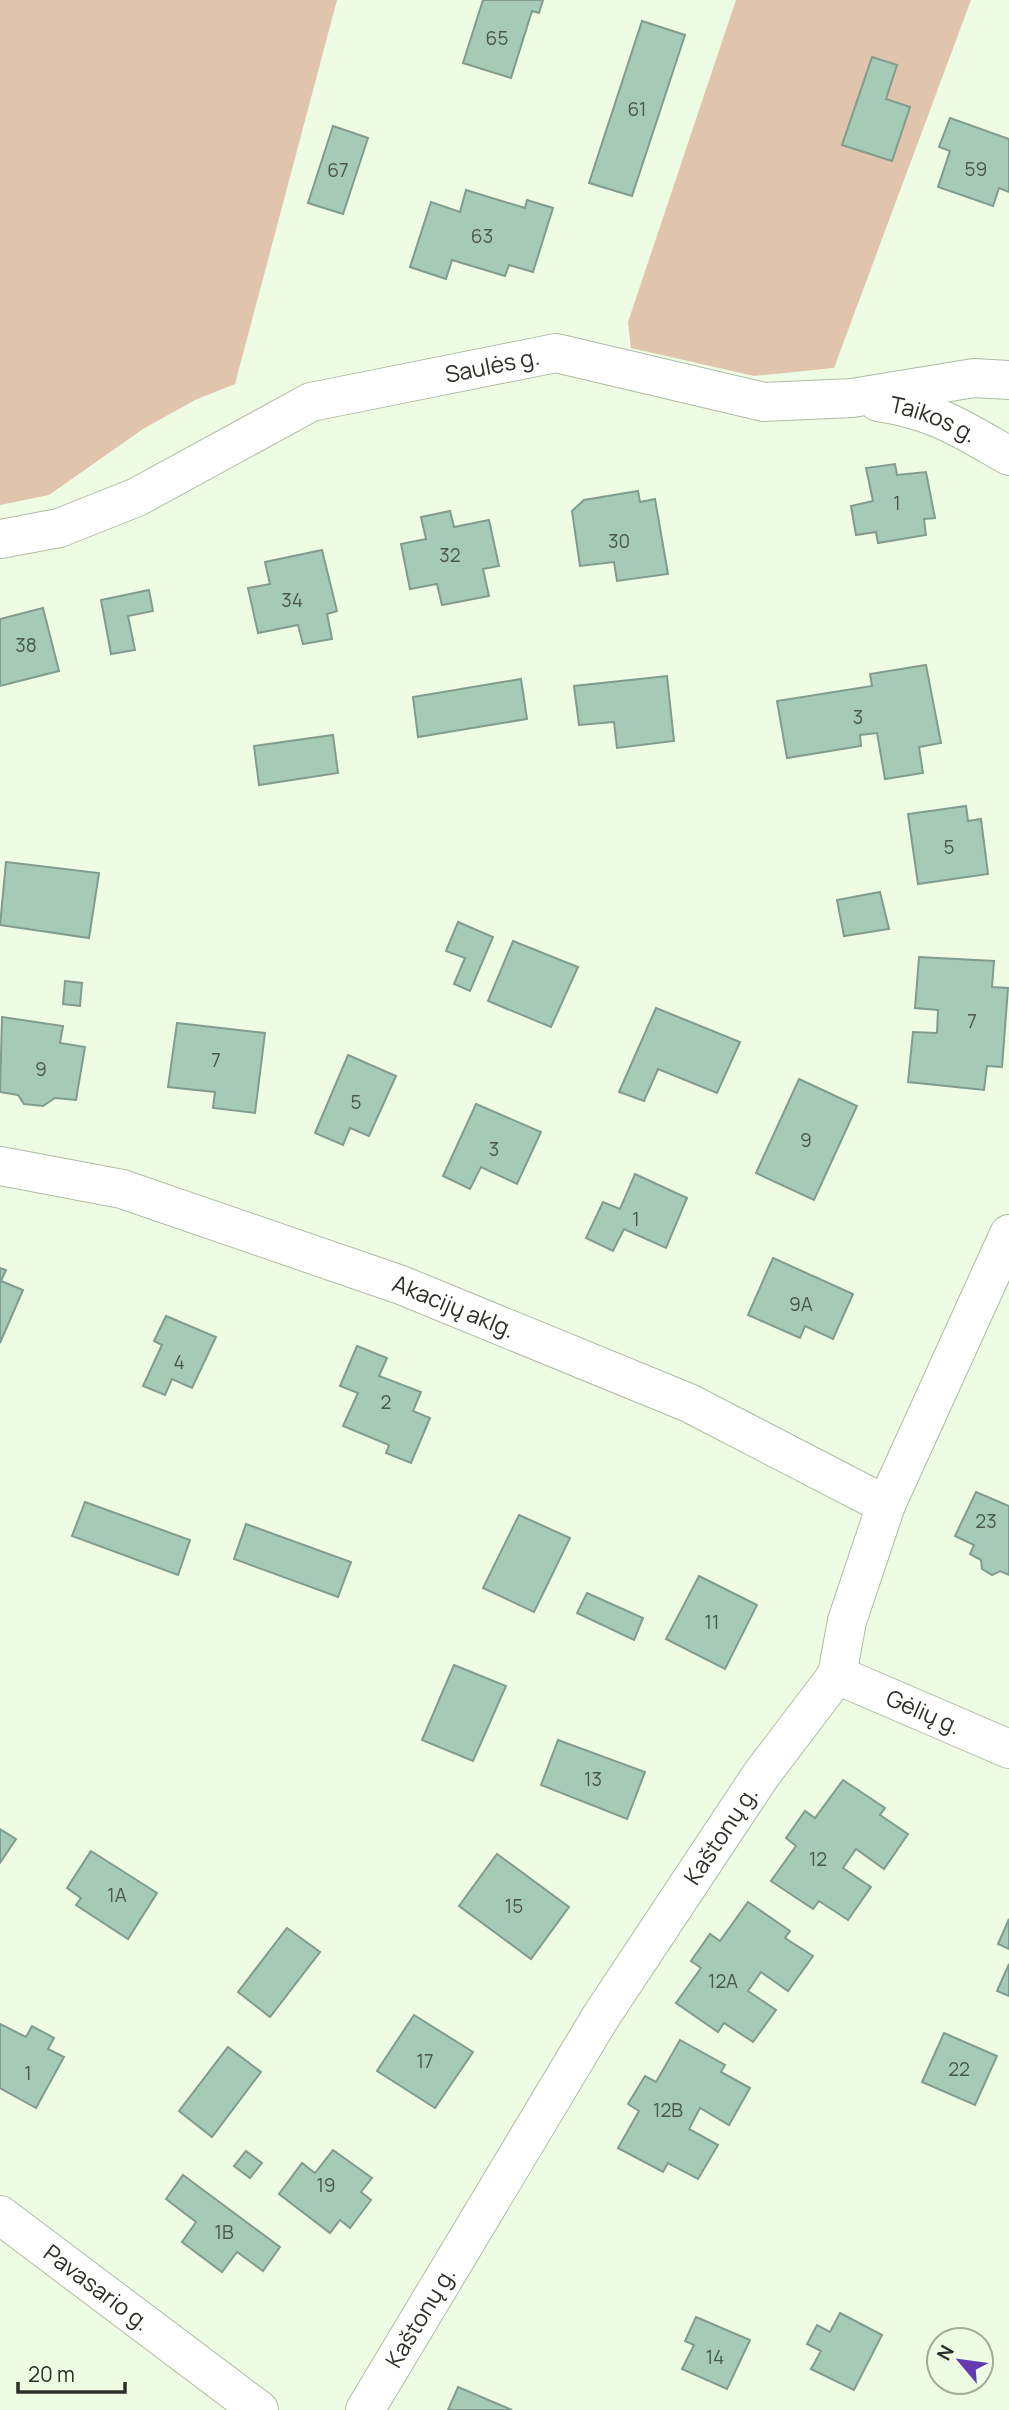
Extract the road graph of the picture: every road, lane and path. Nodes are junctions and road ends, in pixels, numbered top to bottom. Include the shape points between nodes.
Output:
1 (1009, 380) edge
2 (852, 398) junction
3 (1009, 456) edge
4 (0, 539) edge
5 (0, 1166) edge
6 (1009, 1234) edge
7 (886, 1505) junction
8 (837, 1675) junction
9 (1009, 1749) edge
10 (0, 2215) edge
11 (259, 2410) edge
12 (365, 2410) edge

1 - 2 street, Saulės g. via 974,378
2 - 3 street, Taikos g. via 911,407 958,425
2 - 4 street, Saulės g. via 764,402 556,353 311,402 137,497 59,528
5 - 7 street, Akacijų aklg. via 122,1189 401,1285 689,1403
6 - 7 street, Kaštonų g.
7 - 8 street, Kaštonų g. via 847,1621
8 - 9 street, Gėlių g.
8 - 12 street, Kaštonų g. via 761,1774 600,2018
10 - 11 street, Pavasario g.

